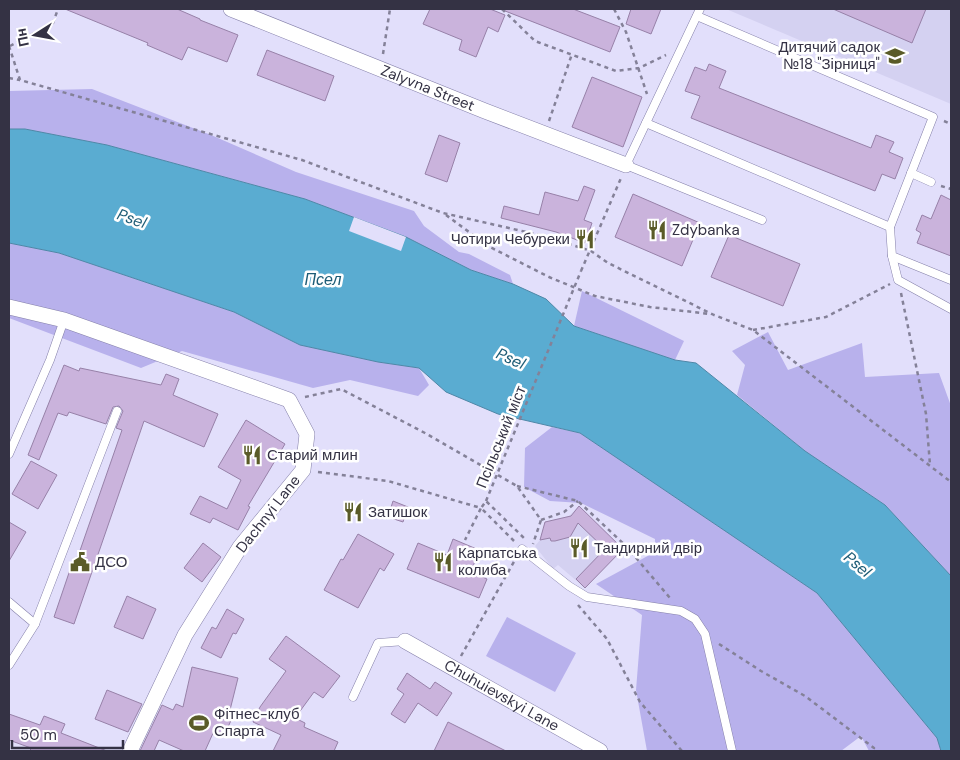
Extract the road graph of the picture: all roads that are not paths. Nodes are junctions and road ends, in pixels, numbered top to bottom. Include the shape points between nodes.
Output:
1 (231, 9) edge
2 (698, 12) edge
3 (646, 123) junction
4 (626, 165) junction
5 (911, 173) junction
6 (931, 182) dead end
7 (762, 220) dead end
8 (890, 227) junction
9 (892, 256) junction
10 (951, 280) edge
11 (9, 307) edge
12 (951, 309) edge
13 (64, 320) junction
14 (118, 411) dead end
15 (9, 454) edge
16 (522, 549) road end
17 (9, 602) edge
18 (35, 624) junction
19 (405, 641) joint
20 (9, 664) edge
21 (353, 697) dead end
22 (130, 751) edge
23 (600, 751) edge
24 (732, 751) edge

1 - 4 street, Zalyvna Street
2 - 3 lane
2 - 5 lane via 933,117
3 - 4 lane
3 - 8 lane
4 - 7 lane
5 - 6 lane
5 - 8 lane
8 - 9 lane
9 - 10 lane
9 - 12 lane via 898,280
11 - 13 street
13 - 15 lane
13 - 22 street, Dachnyi Lane via 289,400 307,434 302,470 240,547 185,634
14 - 18 lane
16 - 24 lane via 587,596 680,611 695,619 705,634
17 - 18 lane
18 - 20 lane
19 - 21 lane via 378,643
19 - 23 street, Chuhuievskyi Lane

